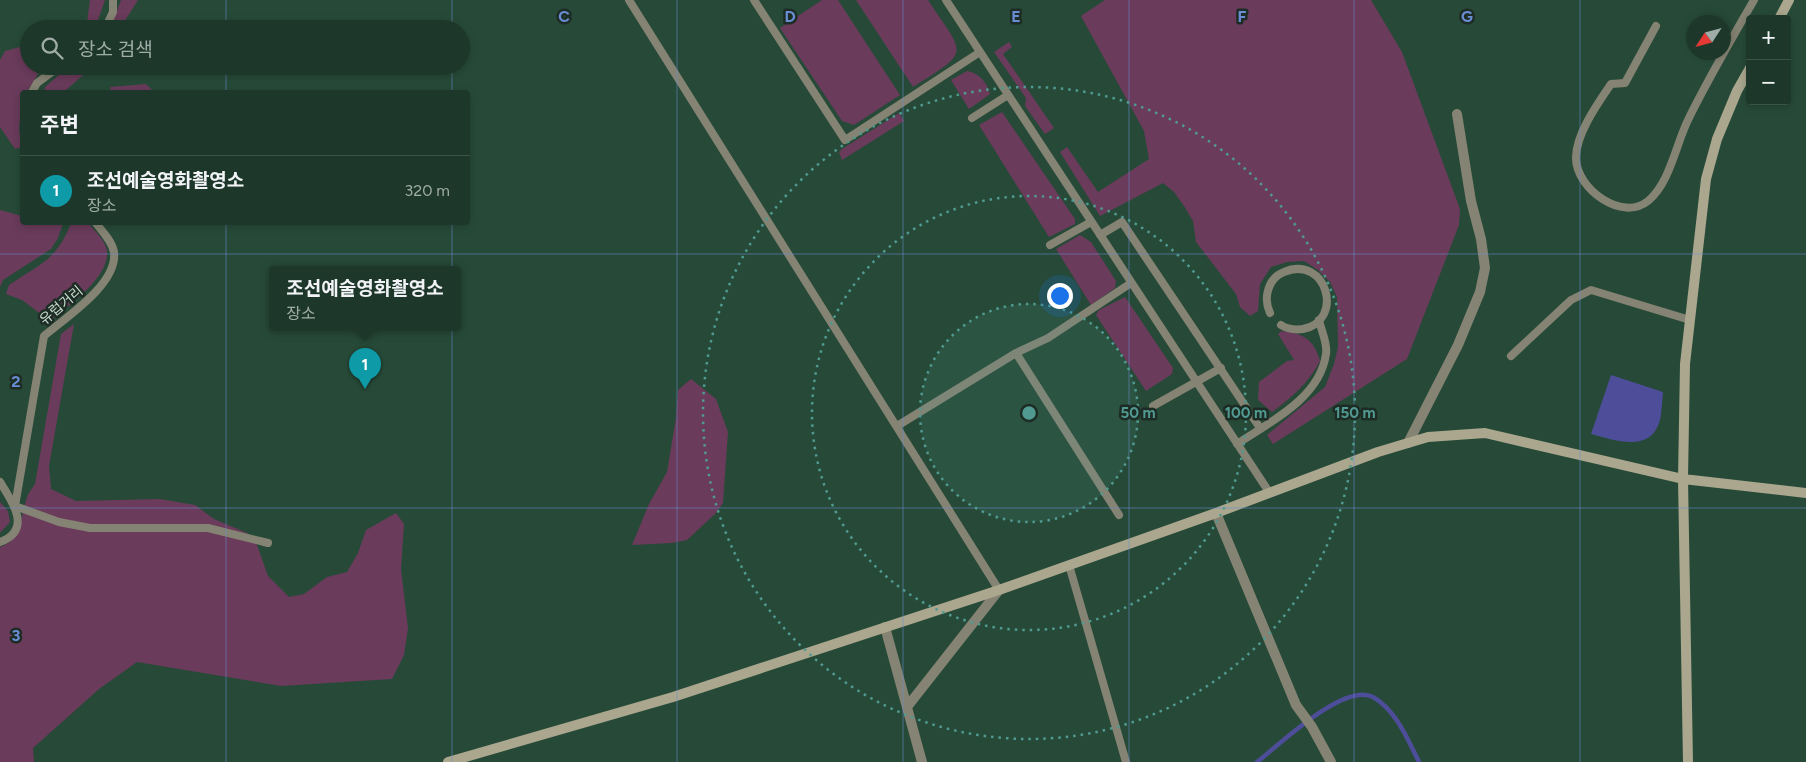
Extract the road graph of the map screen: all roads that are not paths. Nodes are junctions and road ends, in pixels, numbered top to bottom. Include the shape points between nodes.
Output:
1 (113, 0) edge
2 (629, 0) edge
3 (754, 0) edge
4 (946, 0) edge
5 (1754, 0) edge
6 (1790, 0) edge
7 (1781, 15) edge
8 (109, 20) edge
9 (1656, 26) dead end
10 (980, 52) junction
11 (48, 75) edge
12 (1746, 75) edge
13 (33, 90) edge
14 (1008, 95) junction
15 (1457, 114) dead end
16 (972, 118) dead end
17 (1091, 222) junction
18 (97, 225) edge
19 (1100, 235) junction
20 (1050, 245) dead end
21 (1131, 283) junction
22 (1270, 313) dead end
23 (1319, 320) junction
24 (1690, 320) junction
25 (1281, 325) dead end
26 (1016, 353) junction
27 (1511, 356) dead end
28 (1220, 368) junction
29 (1196, 382) junction
30 (1152, 406) dead end
31 (898, 426) junction
32 (1260, 428) junction
33 (1408, 443) junction
34 (1237, 444) junction
35 (1683, 479) junction
36 (0, 482) edge
37 (1269, 492) junction
38 (1806, 493) edge
39 (16, 506) junction
40 (1216, 513) junction
41 (1119, 515) dead end
42 (0, 542) edge
43 (268, 543) dead end
44 (1069, 565) junction
45 (999, 590) junction
46 (885, 627) junction
47 (907, 707) junction
48 (448, 762) edge
49 (922, 762) edge
50 (1126, 762) edge
51 (1331, 762) edge
52 (1688, 762) edge

1 - 8 lane
2 - 31 lane
3 - 10 lane via 845,140
4 - 10 lane
5 - 9 lane via 1687,121 1667,175 1649,200 1638,207 1623,207 1592,192 1581,177 1577,152 1591,114 1611,84 1625,83
6 - 7 main road
10 - 14 lane
11 - 13 lane
12 - 24 main road via 1717,139 1706,179
14 - 16 lane
14 - 17 lane
15 - 33 street via 1485,268 1480,292 1458,345
17 - 19 lane
17 - 20 lane
18 - 39 lane, 유럽거리 via 114,251 113,269 98,290 44,336
19 - 21 lane
19 - 28 lane via 1122,222
21 - 26 lane via 1048,338
21 - 29 lane
22 - 23 lane via 1266,295 1271,283 1279,273 1304,269 1324,284 1328,297 1326,310
23 - 25 lane via 1308,328 1296,330
23 - 32 lane via 1327,352 1322,372 1295,404
24 - 27 lane via 1591,290 1571,300
24 - 35 main road via 1685,364
26 - 31 lane
26 - 41 lane
28 - 29 lane
28 - 32 lane
29 - 30 lane
29 - 34 lane
31 - 45 lane
32 - 34 lane
33 - 35 main road via 1428,437 1485,433
33 - 37 main road
34 - 37 lane
35 - 38 main road
35 - 52 main road
36 - 39 lane
37 - 40 main road
39 - 42 lane, 유럽거리 via 18,520 14,532
39 - 43 lane via 59,522 90,528 208,528
40 - 44 main road
40 - 51 street via 1296,705
44 - 45 main road
44 - 50 lane
45 - 46 main road
45 - 47 street
46 - 47 street
46 - 48 main road via 673,697
47 - 49 street

